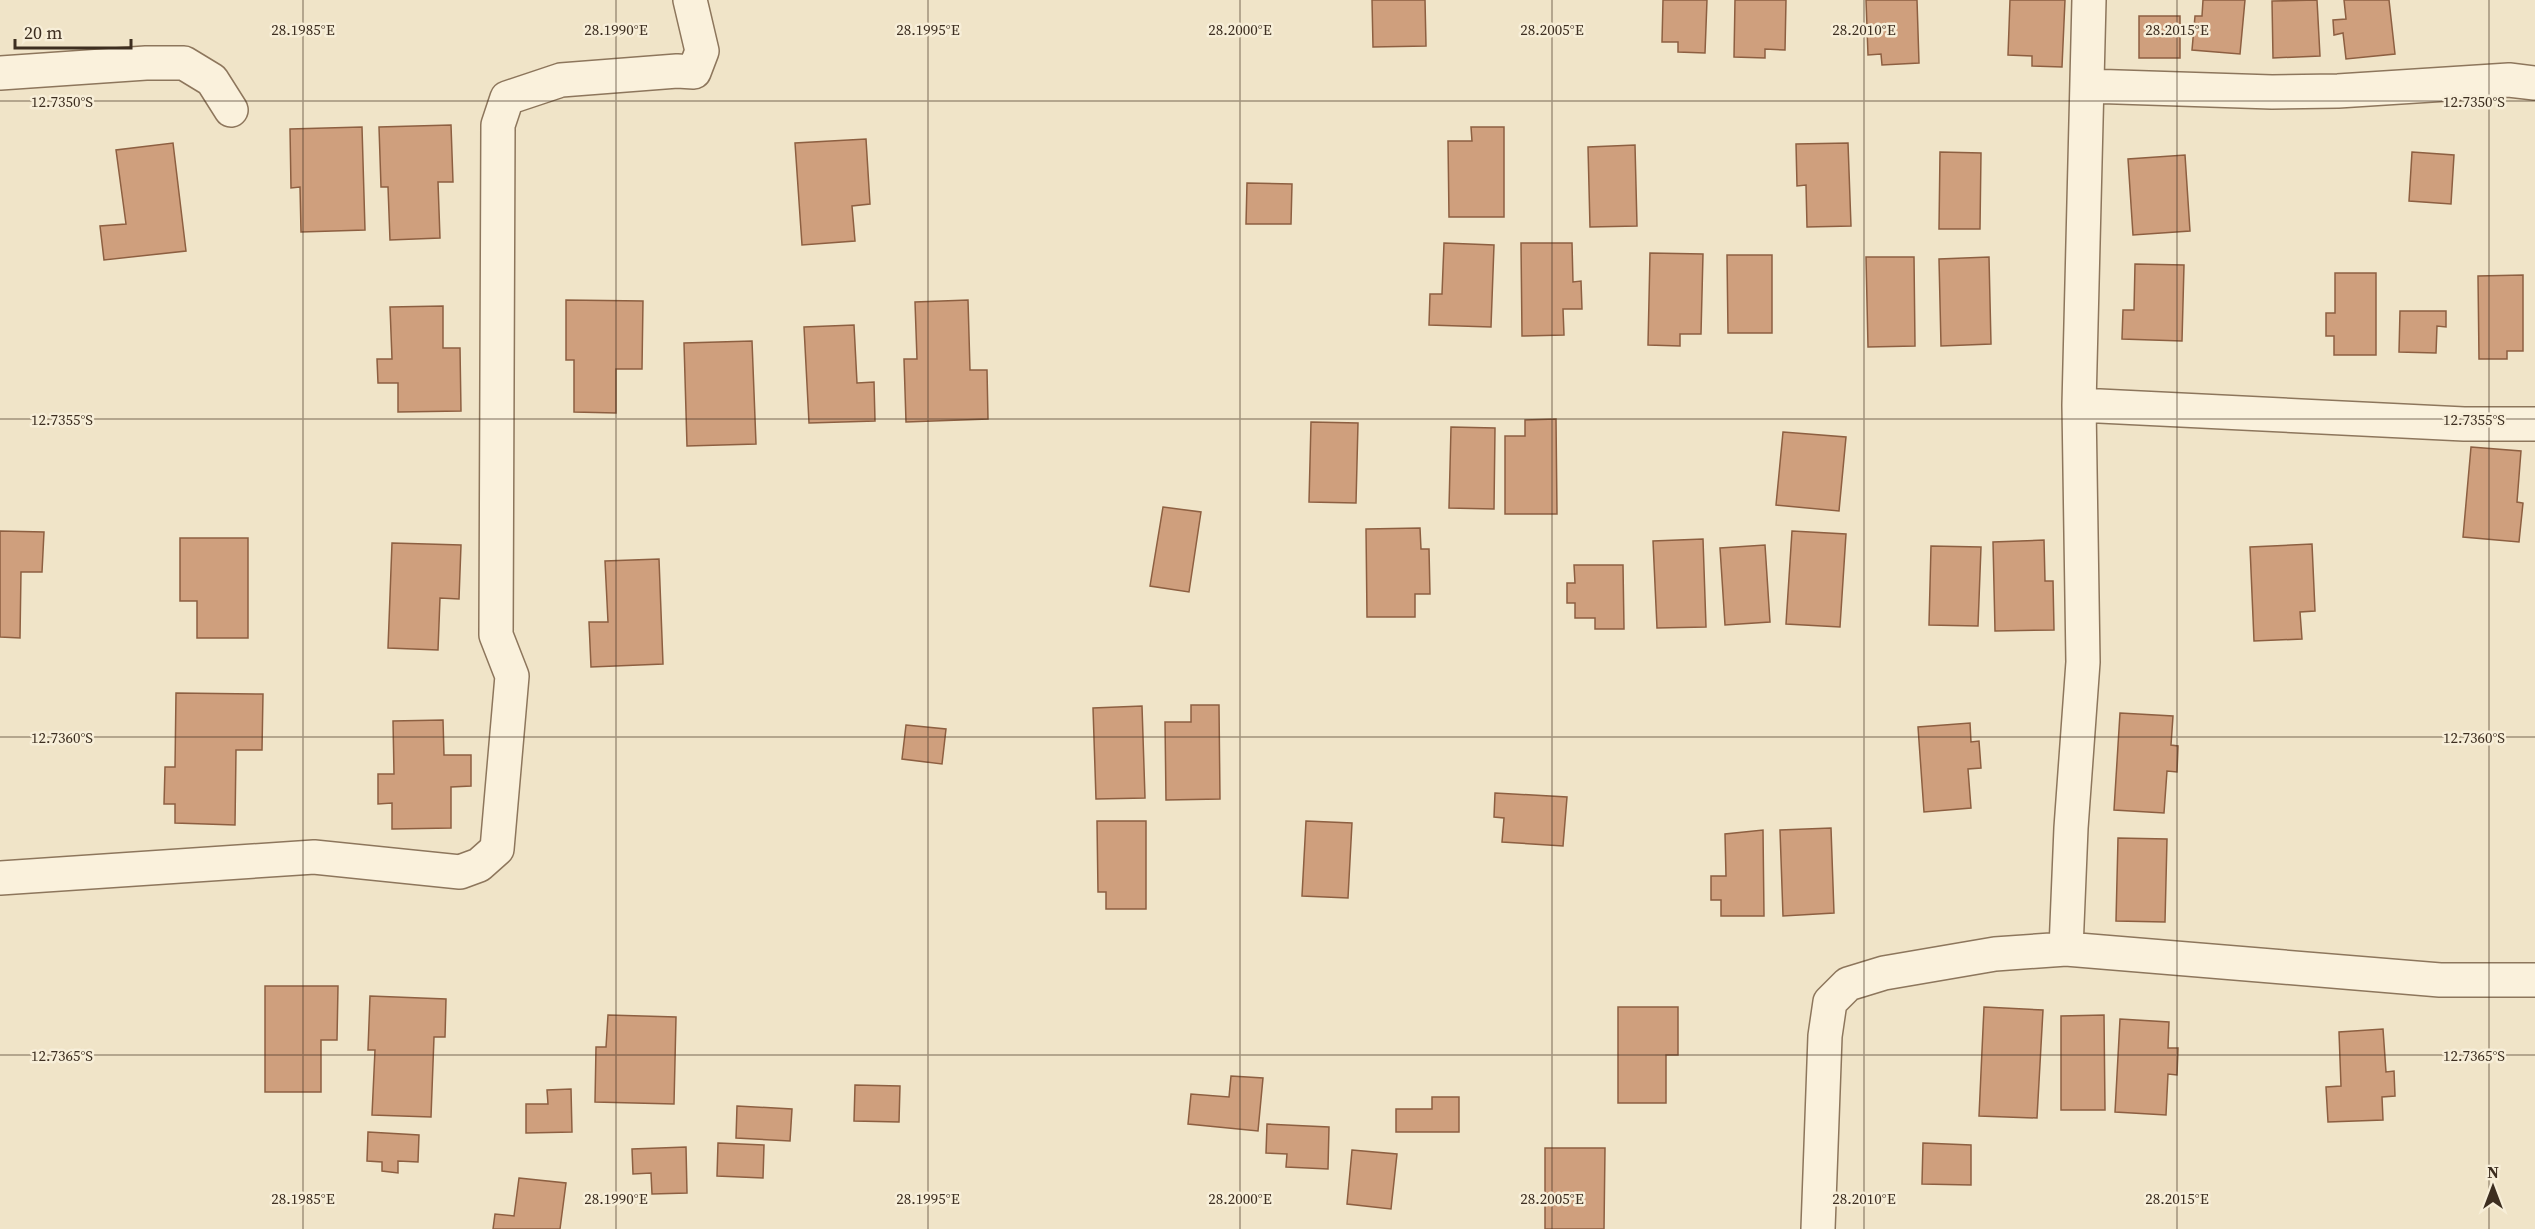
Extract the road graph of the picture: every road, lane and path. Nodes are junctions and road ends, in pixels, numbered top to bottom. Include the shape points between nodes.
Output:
1 (690, 0) edge
2 (2089, 0) edge
3 (0, 73) edge
4 (2535, 83) edge
5 (2087, 86) junction
6 (231, 110) dead end
7 (2079, 405) junction
8 (2535, 424) edge
9 (0, 878) edge
10 (2066, 949) junction
11 (2535, 980) edge
12 (1818, 1229) edge

1 - 9 street via 702,51 694,72 561,80 507,98 498,125 496,635 512,676 497,849 479,865 460,872 314,857
2 - 5 street
3 - 6 street via 184,63 212,80
4 - 5 street via 2509,80 2283,92
5 - 7 street
7 - 8 street
7 - 10 street via 2083,662
10 - 11 street via 2440,980
10 - 12 street via 1995,954 1884,974 1848,984 1830,1002 1825,1036

